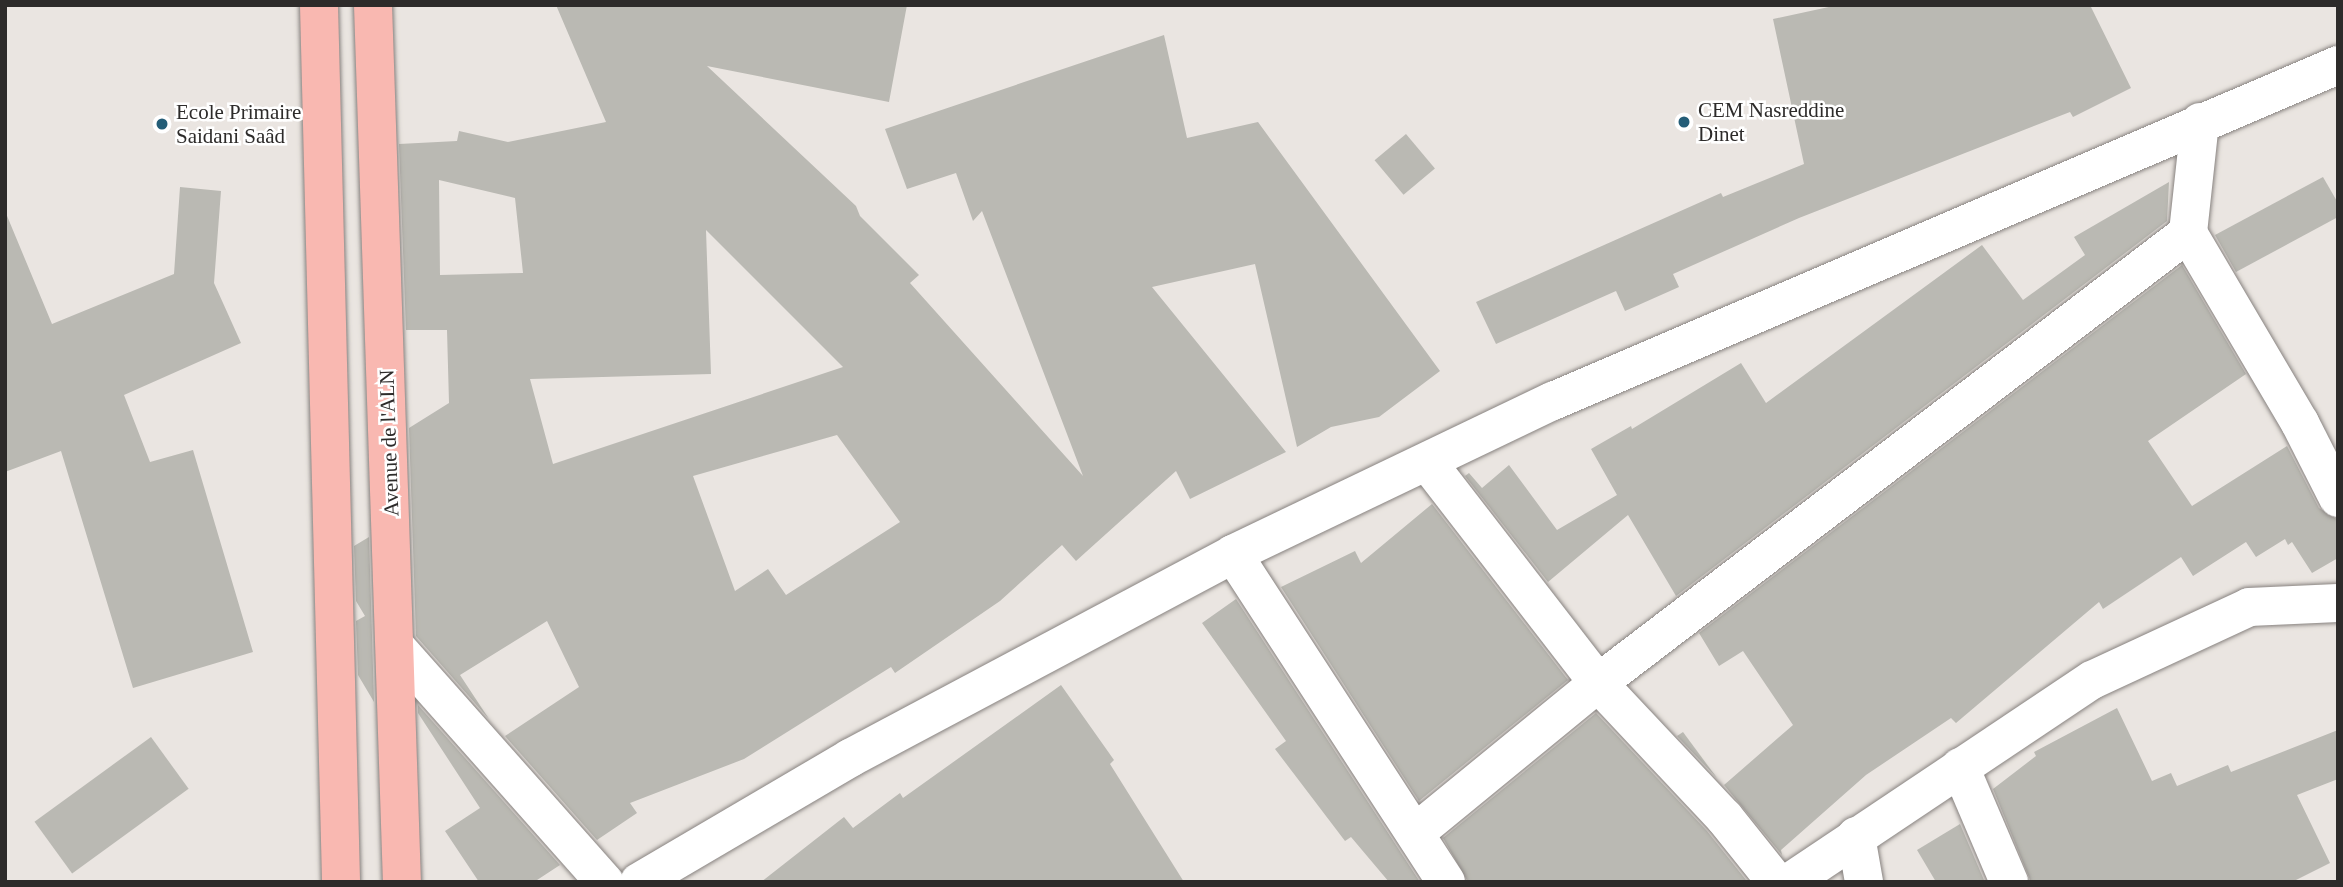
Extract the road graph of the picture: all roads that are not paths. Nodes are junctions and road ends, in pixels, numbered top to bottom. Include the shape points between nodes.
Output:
1 (319, 5) edge
2 (373, 5) edge
3 (2338, 65) edge
4 (2200, 122) junction
5 (2188, 233) junction
6 (1428, 463) junction
7 (2338, 498) edge
8 (1233, 554) junction
9 (2338, 603) edge
10 (396, 647) junction
11 (1598, 682) junction
12 (1960, 767) junction
13 (1415, 833) junction
14 (1856, 835) junction
15 (341, 882) edge
16 (402, 882) edge
17 (605, 882) edge
18 (639, 882) edge
19 (1446, 882) edge
20 (1776, 882) edge
21 (1790, 882) edge
22 (1864, 882) edge
23 (2009, 882) edge

1 - 15 main road
2 - 10 main road, Avenue de l'ALN
3 - 4 street
4 - 5 street
4 - 6 street via 1553,401
5 - 7 street via 2300,423
5 - 11 street
6 - 8 street
6 - 11 street
8 - 13 street
8 - 18 street via 850,758
9 - 12 street via 2249,607 2092,680
10 - 16 main road, Avenue de l'ALN
10 - 17 street
11 - 13 street
11 - 20 street via 1724,817
12 - 14 street
12 - 23 street
13 - 19 street
14 - 21 street
14 - 22 street

